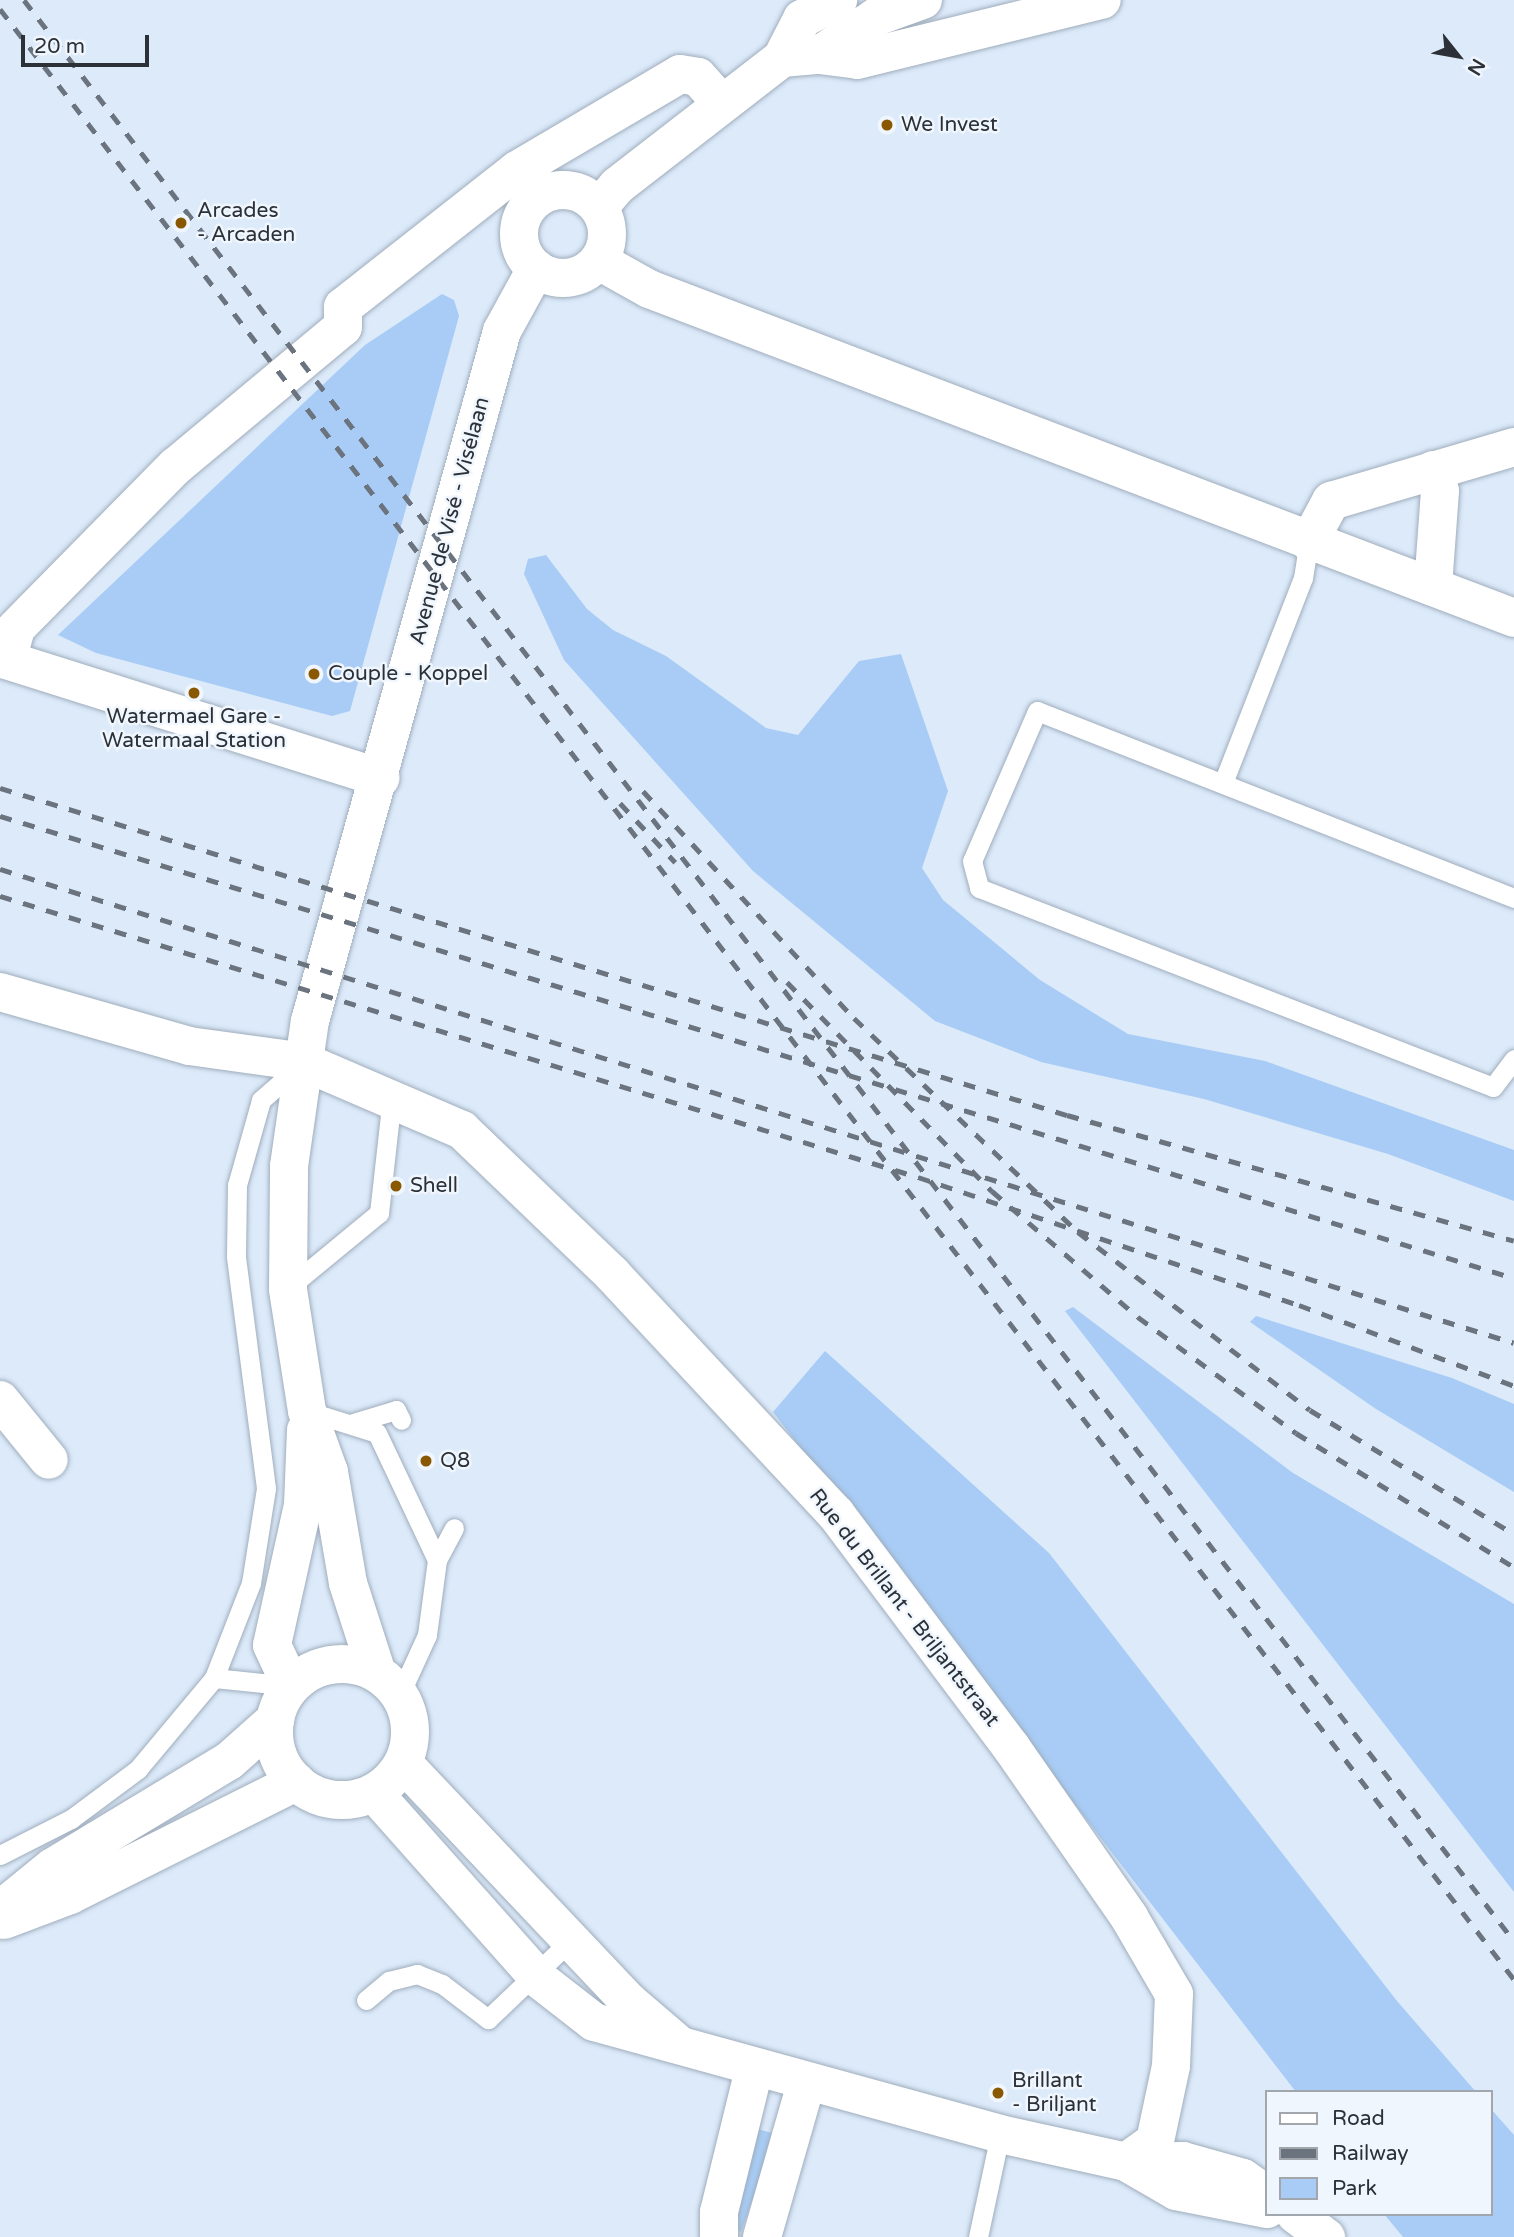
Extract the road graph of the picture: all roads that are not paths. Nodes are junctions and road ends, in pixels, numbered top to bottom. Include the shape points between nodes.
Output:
1 (838, 0) edge
2 (923, 0) edge
3 (1102, 0) edge
4 (798, 9) edge
5 (801, 56) junction
6 (722, 104) junction
7 (599, 207) junction
8 (599, 261) junction
9 (536, 269) junction
10 (1514, 447) edge
11 (1433, 470) junction
12 (1309, 542) junction
13 (1433, 587) junction
14 (1514, 618) edge
15 (3, 659) edge
16 (381, 778) junction
17 (1223, 783) junction
18 (1514, 898) edge
19 (0, 992) edge
20 (304, 1062) junction
21 (1513, 1063) edge
22 (392, 1098) junction
23 (288, 1289) junction
24 (0, 1400) edge
25 (307, 1411) junction
26 (401, 1420) dead end
27 (353, 1423) junction
28 (49, 1460) dead end
29 (454, 1528) dead end
30 (438, 1560) junction
31 (214, 1678) junction
32 (388, 1683) junction
33 (291, 1686) junction
34 (275, 1720) junction
35 (403, 1763) junction
36 (296, 1782) junction
37 (374, 1793) junction
38 (0, 1856) edge
39 (0, 1910) edge
40 (0, 1922) edge
41 (570, 1941) junction
42 (536, 1975) junction
43 (366, 2000) dead end
44 (681, 2047) junction
45 (754, 2069) junction
46 (806, 2084) junction
47 (1000, 2134) junction
48 (1126, 2162) junction
49 (1266, 2194) edge
50 (1266, 2209) edge
51 (719, 2237) edge
52 (762, 2237) edge
53 (978, 2237) edge

1 - 4 street
2 - 5 street via 876,17
3 - 5 street via 857,60
4 - 5 street
5 - 6 street
6 - 7 street
6 - 15 street via 698,77 680,75 528,163 343,307 342,327 176,466 60,578 16,628
7 - 8 street via 608,234
7 - 9 street via 570,190 539,197 527,209 519,241
8 - 9 street via 576,277
8 - 12 street via 649,289
9 - 16 street, Avenue de Visé - Visélaan via 502,331
10 - 11 street
11 - 12 street via 1331,501
11 - 13 street via 1440,491
12 - 13 street
12 - 17 lane via 1303,578
13 - 14 street
15 - 16 street
16 - 20 street, Avenue de Visé - Visélaan via 310,1020
17 - 18 lane
17 - 21 lane via 1037,712 972,861 979,888 1493,1087
19 - 20 street, Rue du Brillant - Briljantstraat via 189,1046
20 - 22 street, Rue du Brillant - Briljantstraat
20 - 23 street, Avenue de Visé - Visélaan via 289,1166
20 - 31 lane via 261,1100 237,1185 236,1255 266,1488 251,1583
22 - 23 lane via 379,1213
22 - 48 street, Rue du Brillant - Briljantstraat via 462,1130 522,1181 836,1514 1129,1917 1174,1994 1171,2066 1155,2141
23 - 25 street, Avenue de Visé - Visélaan
24 - 28 street
25 - 27 lane
25 - 32 street via 329,1472 348,1583
25 - 33 street via 303,1505 272,1645
26 - 27 lane via 396,1410
27 - 30 lane via 377,1433
29 - 30 lane
30 - 32 lane via 427,1635
31 - 33 lane
31 - 38 lane via 138,1769 71,1819
32 - 33 street via 336,1664
32 - 35 street via 410,1723
33 - 34 street
34 - 36 street via 277,1753
34 - 39 street via 229,1761 53,1867
35 - 37 street
35 - 41 street
36 - 37 street via 327,1799
36 - 40 street via 70,1895
37 - 42 street
41 - 42 lane
41 - 44 street
42 - 43 lane via 488,2019 442,1983 416,1974 389,1981
42 - 44 street via 594,2022
44 - 45 street
45 - 46 street
45 - 51 street via 719,2212
46 - 47 street
46 - 52 street
47 - 48 street
47 - 53 lane
48 - 49 street via 1183,2161 1243,2178
48 - 50 street via 1176,2191

